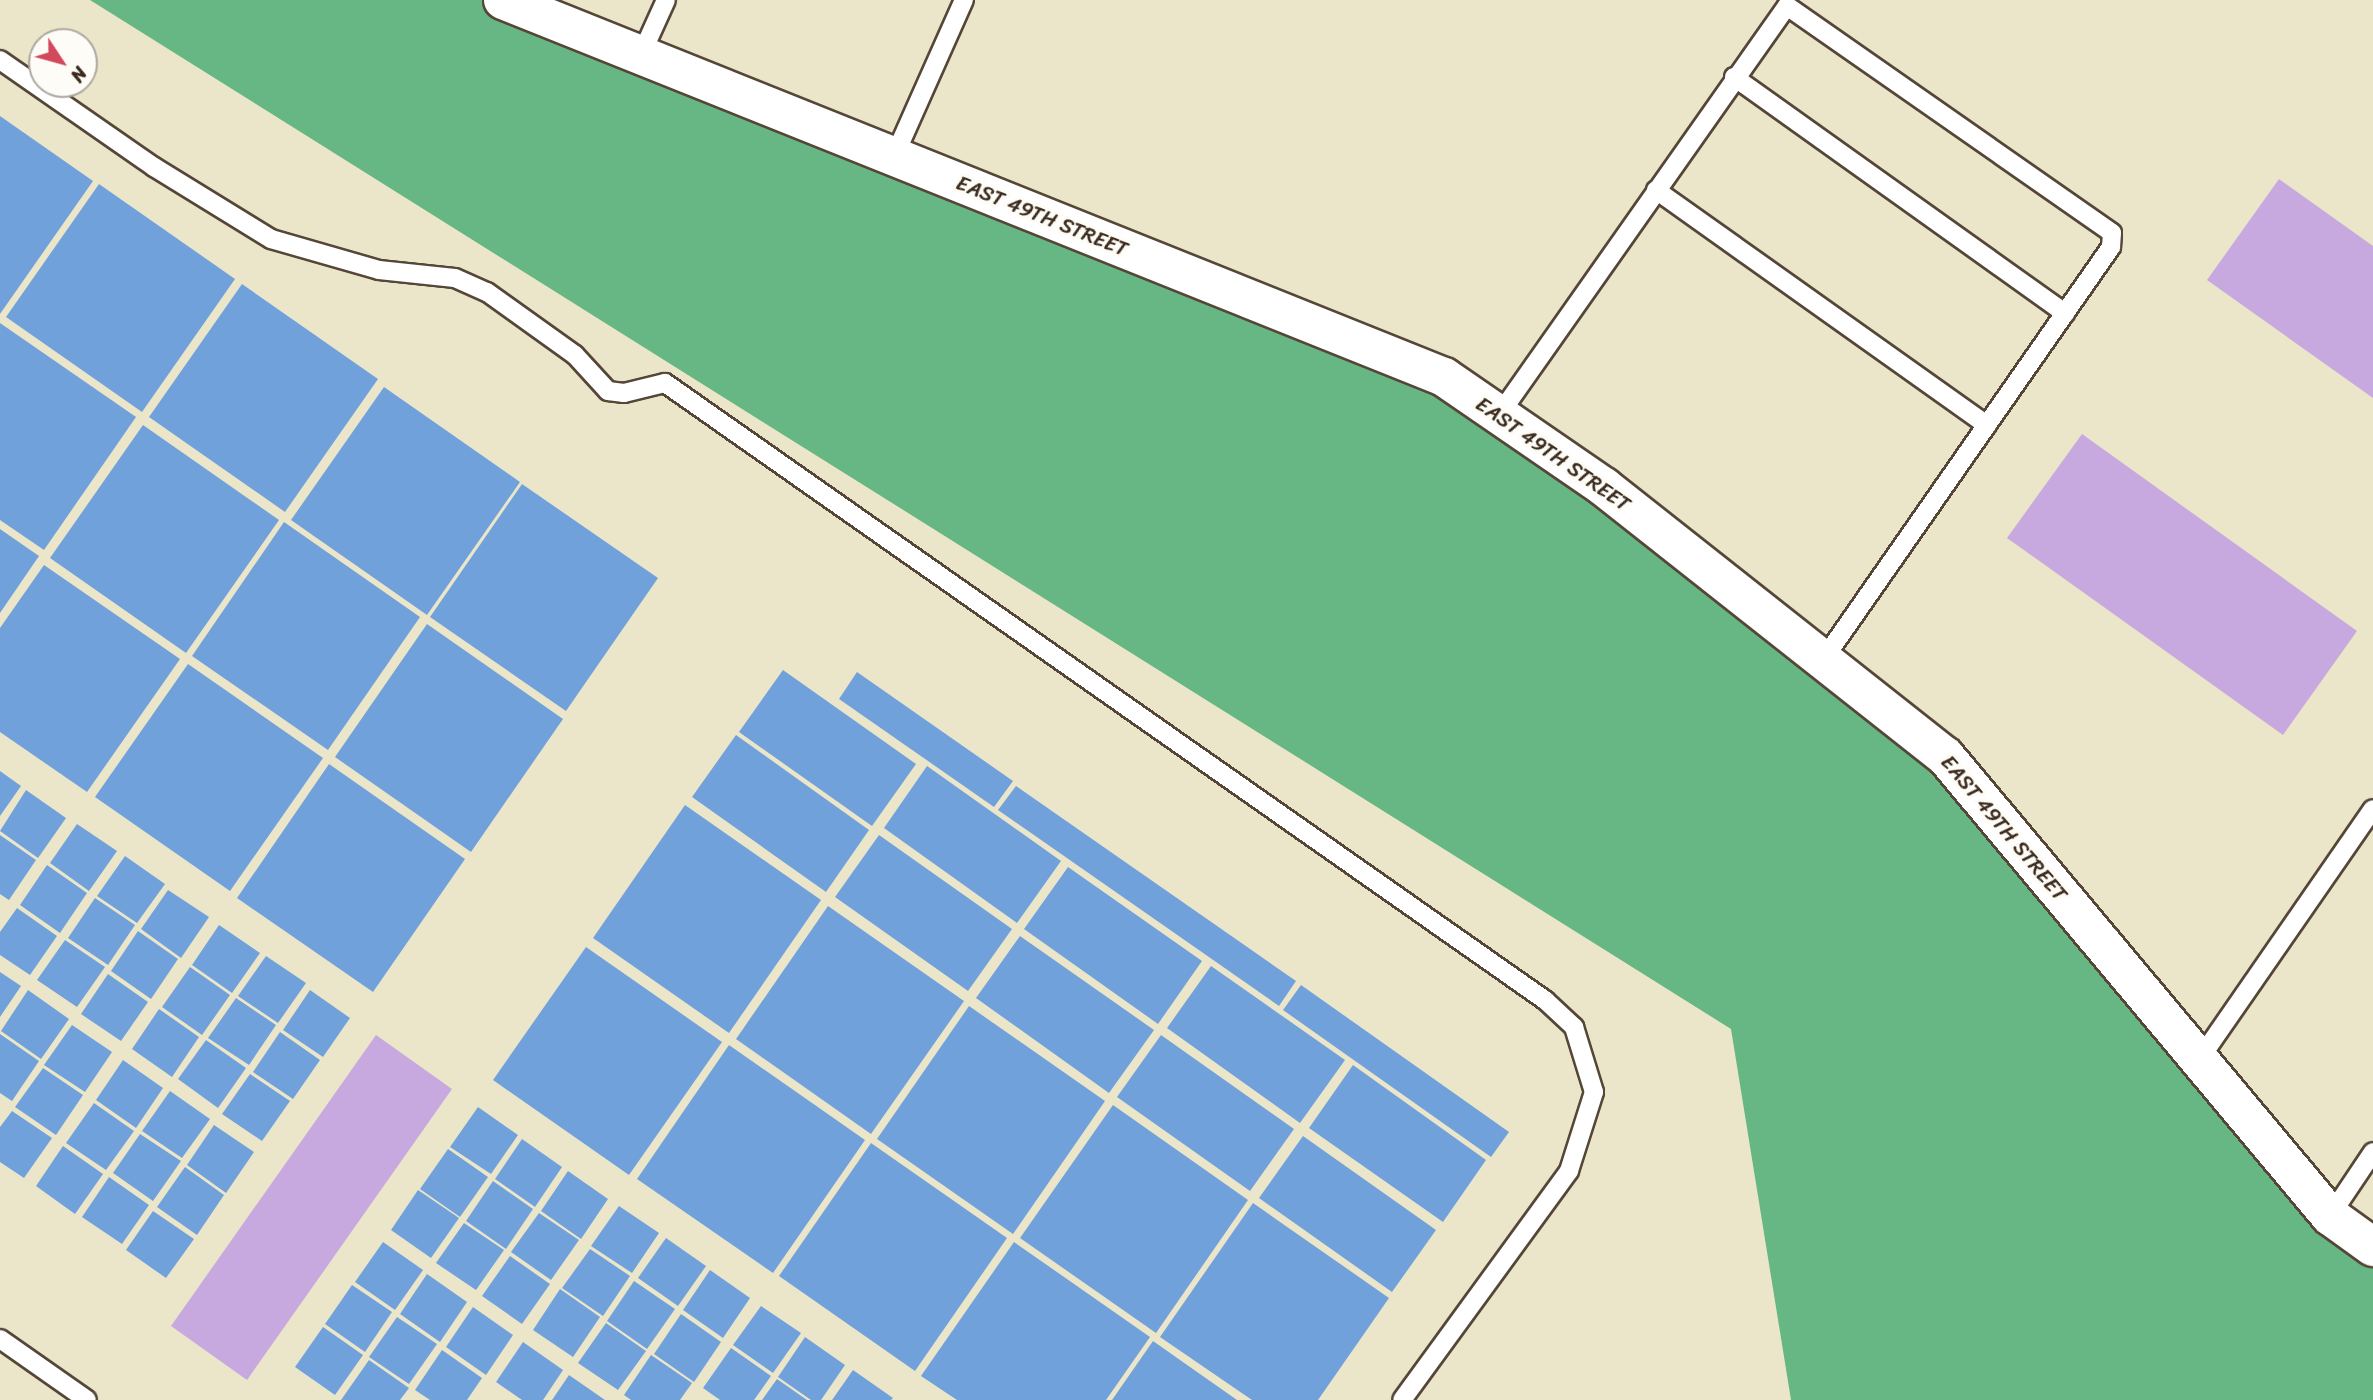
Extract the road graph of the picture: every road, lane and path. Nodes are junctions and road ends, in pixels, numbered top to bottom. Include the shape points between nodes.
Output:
1 (503, 0) edge
2 (666, 0) edge
3 (964, 0) edge
4 (641, 55) junction
5 (0, 60) edge
6 (1734, 77) junction
7 (894, 157) junction
8 (1656, 190) junction
9 (2066, 313) junction
10 (1499, 415) junction
11 (1987, 425) junction
12 (1824, 660) junction
13 (2373, 809) edge
14 (2199, 1060) junction
15 (2373, 1152) edge
16 (2330, 1216) junction
17 (2373, 1247) edge
18 (0, 1339) edge
19 (87, 1400) edge
20 (1402, 1400) edge

1 - 4 street, EAST 49TH STREET
2 - 4 lane
3 - 7 lane
4 - 7 street, EAST 49TH STREET
5 - 20 lane via 154,167 271,239 379,270 455,278 487,292 575,355 608,391 624,393 665,383 1545,1000 1574,1027 1594,1092 1569,1171
6 - 8 lane
6 - 9 lane
6 - 9 lane via 1782,9 1791,6 2112,233 2111,247
7 - 10 street, EAST 49TH STREET via 1444,377
8 - 10 lane
8 - 11 lane
9 - 11 lane
10 - 12 street, EAST 49TH STREET via 1604,487
11 - 12 lane
12 - 14 street, EAST 49TH STREET via 1945,756
13 - 14 lane
14 - 16 street, EAST 49TH STREET
15 - 16 lane
16 - 17 street, EAST 49TH STREET
18 - 19 lane

